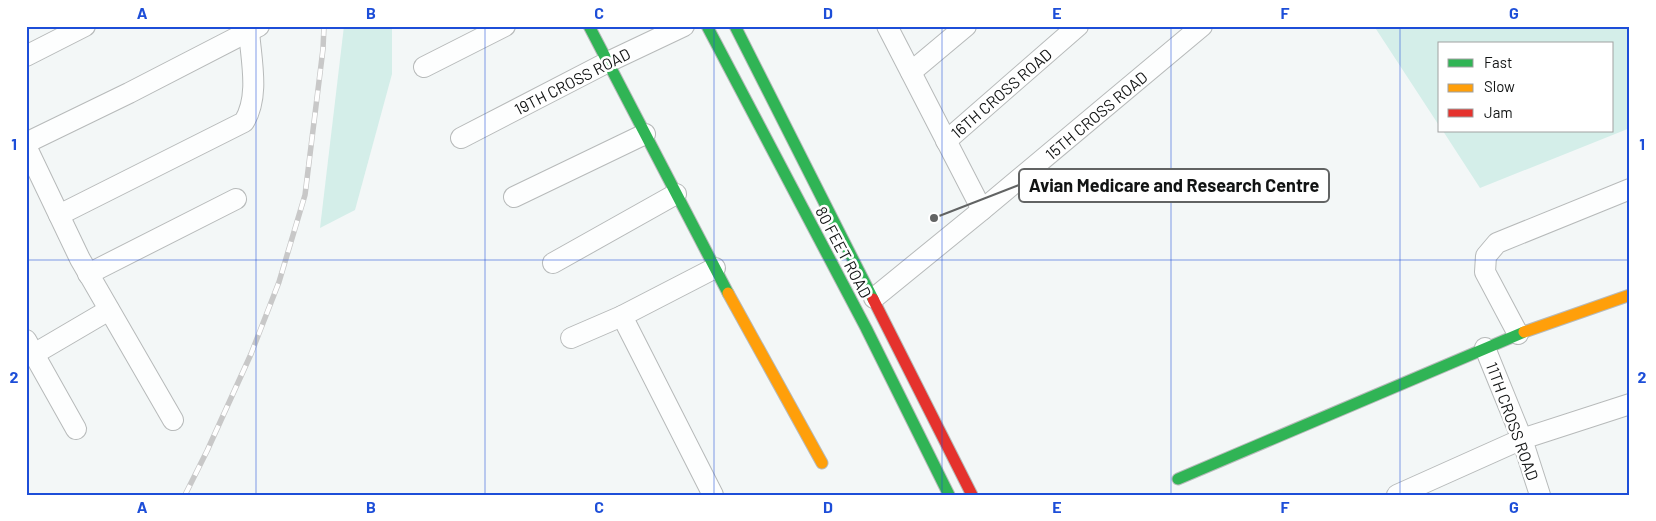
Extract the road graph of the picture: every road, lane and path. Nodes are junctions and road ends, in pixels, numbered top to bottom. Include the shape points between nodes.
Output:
1 (86, 26) edge
2 (505, 26) edge
3 (589, 26) edge
4 (684, 26) edge
5 (708, 26) edge
6 (735, 26) edge
7 (887, 26) edge
8 (966, 26) edge
9 (1078, 26) edge
10 (1194, 28) edge
11 (254, 29) edge
12 (26, 56) edge
13 (608, 62) junction
14 (424, 67) dead end
15 (911, 72) junction
16 (645, 134) junction
17 (461, 138) dead end
18 (946, 141) junction
19 (26, 144) edge
20 (31, 168) edge
21 (1630, 189) edge
22 (676, 194) junction
23 (514, 197) dead end
24 (236, 199) dead end
25 (982, 210) junction
26 (59, 216) junction
27 (553, 263) dead end
28 (715, 268) junction
29 (88, 274) junction
30 (1630, 295) edge
31 (874, 298) junction
32 (109, 310) junction
33 (622, 316) junction
34 (1518, 334) junction
35 (571, 338) dead end
36 (30, 347) edge
37 (1485, 348) junction
38 (1630, 404) edge
39 (173, 420) dead end
40 (76, 428) dead end
41 (1522, 439) junction
42 (822, 464) dead end
43 (1178, 479) dead end
44 (713, 495) edge
45 (949, 495) edge
46 (972, 495) edge
47 (1397, 495) edge
48 (1540, 495) edge

1 - 12 street
2 - 14 street
3 - 13 main road
4 - 13 street, 19TH CROSS ROAD
5 - 45 main road, 80 FEET ROAD via 866,328
6 - 31 main road, 80 FEET ROAD
7 - 15 street
8 - 15 street
9 - 18 street, 16TH CROSS ROAD
10 - 25 street, 15TH CROSS ROAD
11 - 19 street
11 - 26 street via 253,93 249,115 244,122
13 - 16 main road
13 - 17 street, 19TH CROSS ROAD
15 - 18 street
16 - 22 main road
16 - 23 street
18 - 25 street
19 - 20 street
20 - 26 street
21 - 34 street via 1497,243 1486,256 1485,272
22 - 27 street
22 - 28 main road
24 - 29 street
25 - 31 street, 15TH CROSS ROAD
26 - 29 street
28 - 33 street
28 - 42 main road
29 - 32 street
30 - 34 main road
31 - 46 main road, 80 FEET ROAD
32 - 36 street
32 - 39 street
33 - 35 street
33 - 44 street
34 - 37 main road
36 - 40 street
37 - 41 street, 11TH CROSS ROAD
37 - 43 main road
38 - 41 street
41 - 47 street
41 - 48 street, 11TH CROSS ROAD

